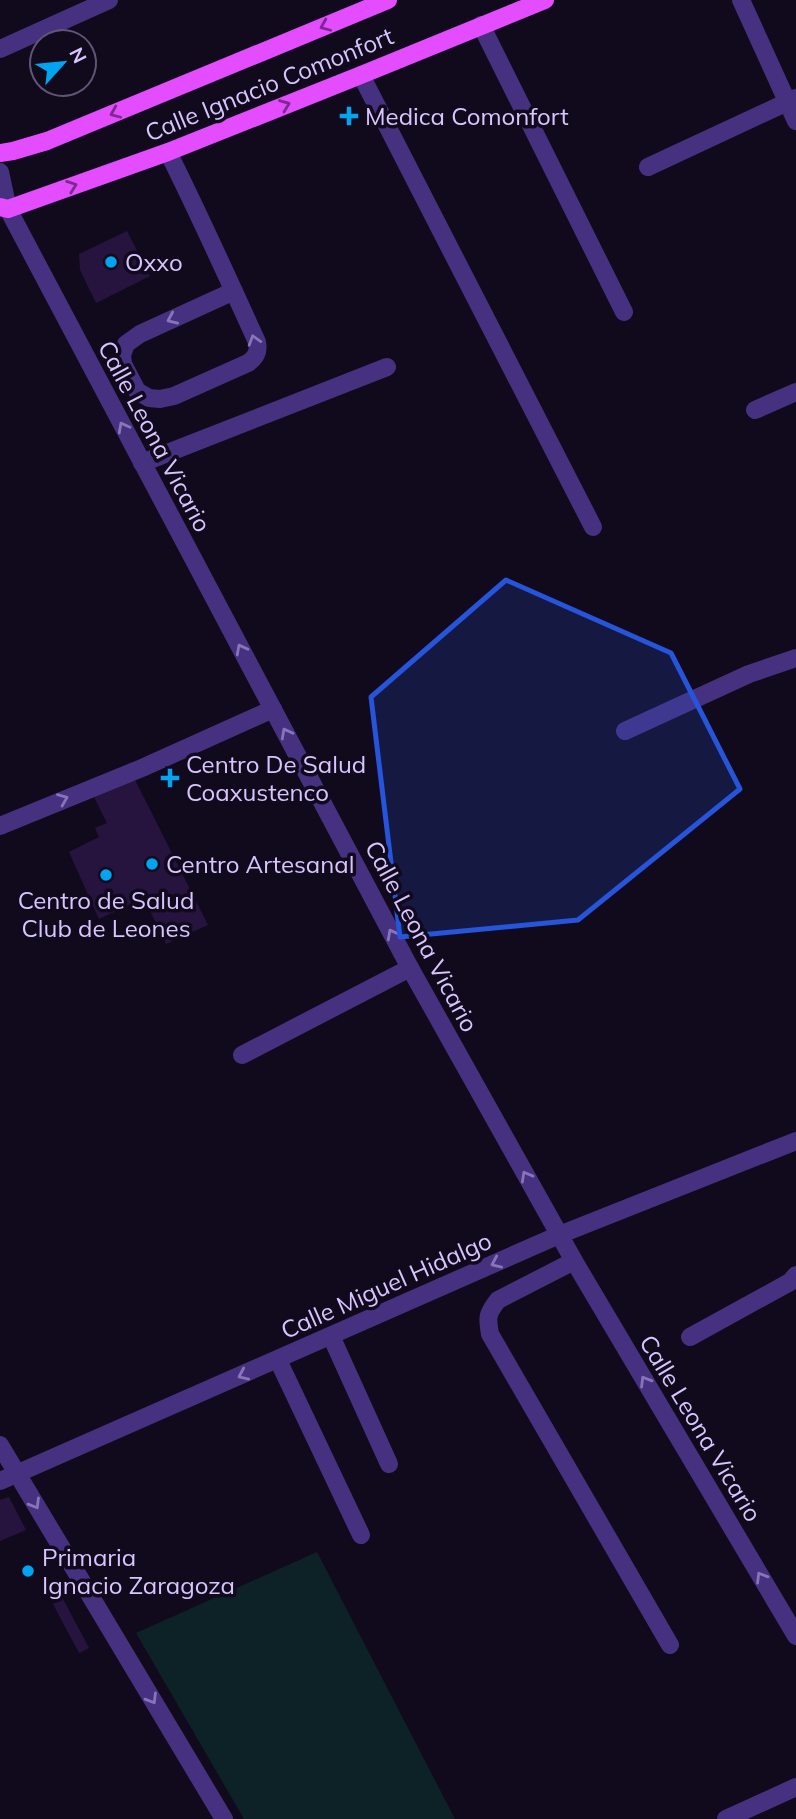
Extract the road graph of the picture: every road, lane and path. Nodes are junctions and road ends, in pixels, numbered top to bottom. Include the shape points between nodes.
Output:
1 (109, 0) edge
2 (388, 0) edge
3 (545, 0) edge
4 (741, 0) edge
5 (481, 25) junction
6 (0, 49) edge
7 (361, 75) junction
8 (792, 100) edge
9 (796, 121) edge
10 (168, 152) junction
11 (0, 153) edge
12 (648, 167) dead end
13 (0, 172) edge
14 (4, 208) edge
15 (234, 291) junction
16 (624, 312) dead end
17 (387, 367) dead end
18 (796, 392) edge
19 (755, 410) dead end
20 (142, 463) junction
21 (593, 527) dead end
22 (796, 657) edge
23 (273, 709) junction
24 (625, 731) dead end
25 (0, 826) edge
26 (410, 968) junction
27 (242, 1055) dead end
28 (795, 1145) edge
29 (559, 1235) junction
30 (574, 1261) junction
31 (796, 1275) edge
32 (331, 1336) junction
33 (690, 1337) dead end
34 (278, 1360) junction
35 (0, 1445) edge
36 (389, 1464) dead end
37 (8, 1478) edge
38 (361, 1535) dead end
39 (796, 1636) edge
40 (670, 1645) dead end
41 (796, 1787) edge
42 (224, 1819) edge
43 (726, 1819) edge

1 - 6 street
2 -> 11 main road, Calle Ignacio Comonfort via 47,141
3 - 5 main road, Calle Ignacio Comonfort
4 - 8 street
5 - 7 main road, Calle Ignacio Comonfort
5 - 16 street
10 -> 7 main road, Calle Ignacio Comonfort
7 - 21 street
8 - 9 street
8 - 12 street
14 -> 10 main road, Calle Ignacio Comonfort
10 - 15 street
13 - 14 street, Calle Leona Vicario
20 -> 14 street, Calle Leona Vicario
15 -> 15 street via 126,344 123,365 137,391 149,398 174,396 255,357 257,342
17 - 20 street
18 - 19 street
23 -> 20 street, Calle Leona Vicario
22 - 24 street
25 -> 23 street
26 -> 23 street, Calle Leona Vicario
26 - 27 street
29 -> 26 street, Calle Leona Vicario
28 - 29 street, Calle Miguel Hidalgo
29 - 30 street, Calle Leona Vicario
29 -> 32 street, Calle Miguel Hidalgo
39 -> 30 street, Calle Leona Vicario
30 - 40 street via 498,1300 487,1318 490,1334
31 - 33 street
32 - 34 street, Calle Miguel Hidalgo
32 - 36 street
34 -> 37 street, Calle Miguel Hidalgo
34 - 38 street
35 - 37 street
37 -> 42 street
41 - 43 street

